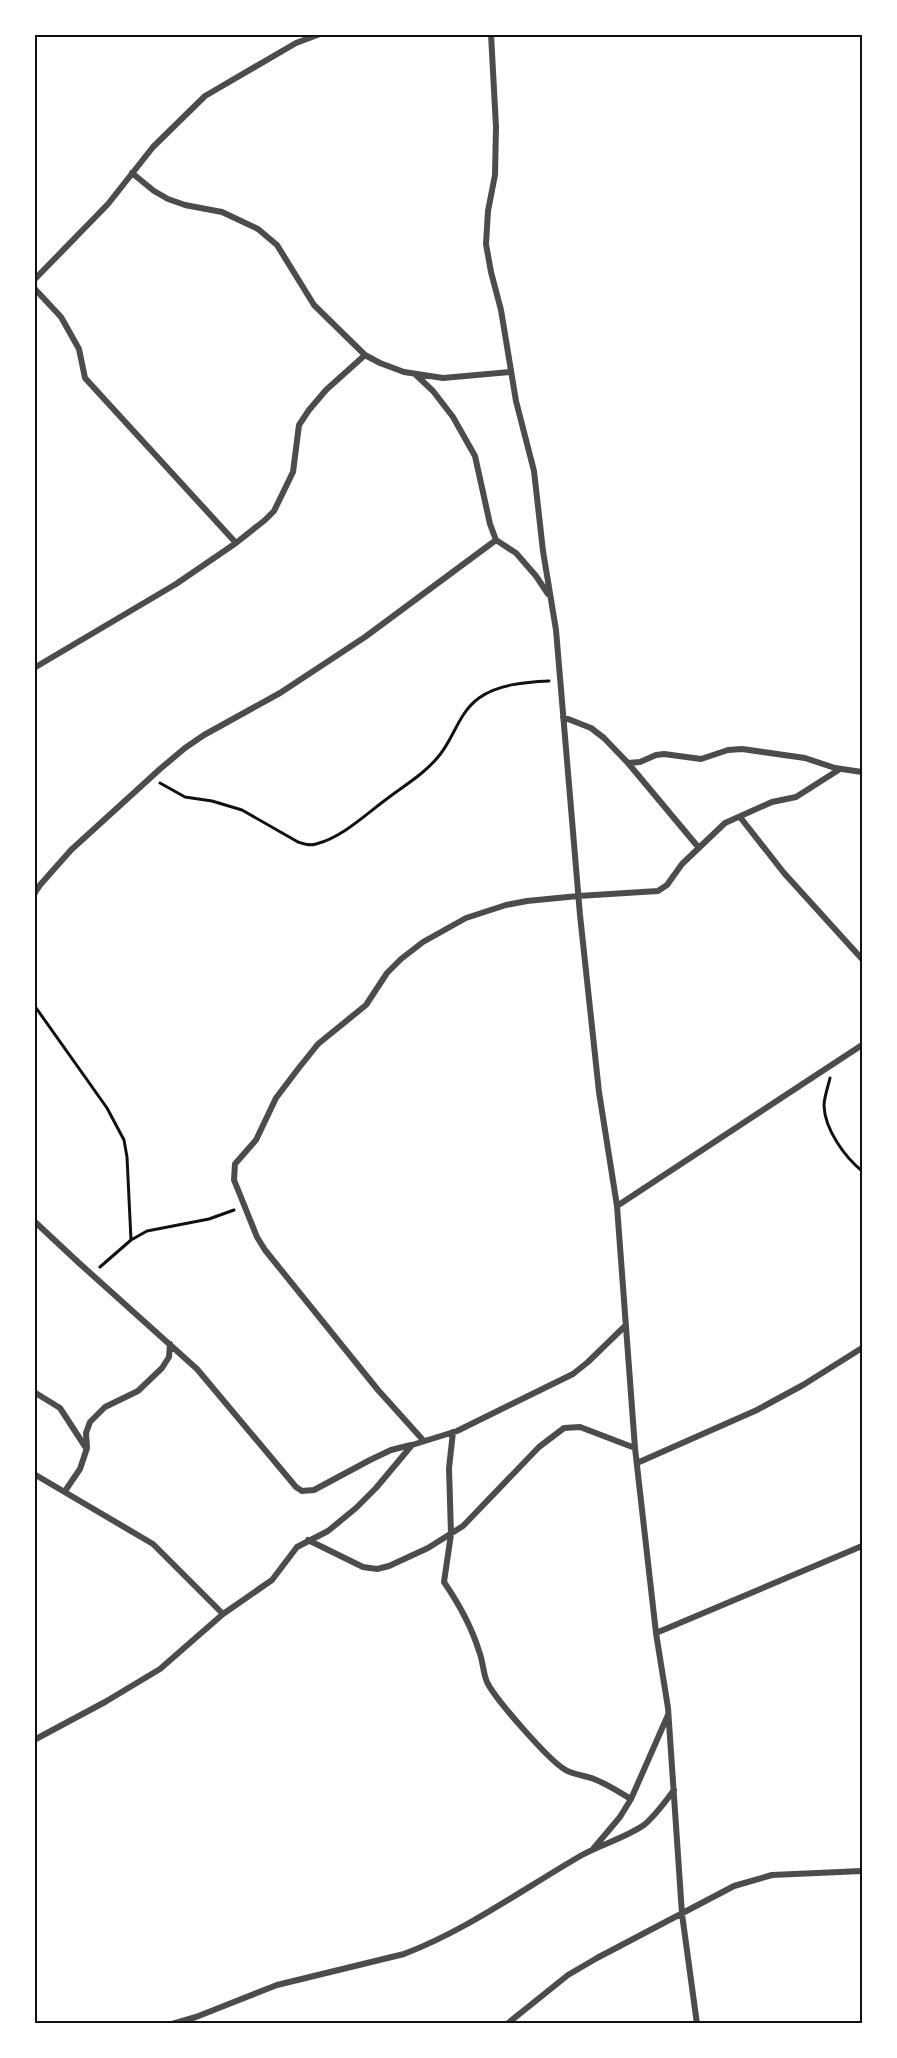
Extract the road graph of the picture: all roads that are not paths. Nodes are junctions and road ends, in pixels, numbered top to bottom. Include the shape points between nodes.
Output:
1 (296, 34) edge
2 (320, 34) edge
3 (490, 34) edge
4 (296, 43) junction
5 (132, 173) junction
6 (34, 280) edge
7 (34, 288) edge
8 (365, 355) junction
9 (511, 372) junction
10 (414, 374) junction
11 (496, 540) junction
12 (236, 543) junction
13 (550, 598) junction
14 (34, 668) edge
15 (564, 717) junction
16 (628, 763) junction
17 (840, 769) junction
18 (862, 772) edge
19 (740, 817) junction
20 (699, 848) junction
21 (34, 894) edge
22 (578, 896) junction
23 (862, 959) edge
24 (862, 1045) edge
25 (616, 1206) junction
26 (34, 1221) edge
27 (625, 1326) junction
28 (170, 1344) junction
29 (862, 1348) edge
30 (34, 1392) edge
31 (453, 1432) junction
32 (423, 1440) junction
33 (412, 1445) junction
34 (87, 1448) junction
35 (635, 1448) junction
36 (637, 1463) junction
37 (34, 1473) edge
38 (65, 1491) junction
39 (451, 1534) junction
40 (308, 1540) junction
41 (862, 1546) edge
42 (224, 1614) junction
43 (656, 1633) junction
44 (668, 1714) junction
45 (34, 1740) edge
46 (675, 1790) junction
47 (631, 1799) junction
48 (591, 1851) junction
49 (862, 1871) edge
50 (682, 1914) junction
51 (172, 2024) edge
52 (507, 2024) edge
53 (697, 2024) edge

1 - 4 street
2 - 4 street
3 - 9 street via 496,128 495,175 486,244
4 - 5 street via 205,96
5 - 6 street via 108,204
5 - 8 street via 168,199 222,212 258,229 277,245 314,305
7 - 12 street via 61,317 79,349 85,378
8 - 10 street
8 - 12 street via 309,410 299,425 293,472 279,503
9 - 10 street via 443,378
9 - 13 street via 534,471
10 - 11 street via 434,391 475,456
11 - 13 street via 516,553
11 - 21 street via 365,637 280,693 185,748 71,850
12 - 14 street via 176,584
13 - 15 street
15 - 16 street via 591,728
15 - 22 street
16 - 17 street via 664,754 701,759 742,749 805,758
16 - 20 street
17 - 18 street
17 - 19 street via 796,797 772,802
19 - 20 street via 725,823
19 - 23 street via 784,873
20 - 22 street via 658,891
22 - 25 street via 599,1092
22 - 32 street via 527,901 479,913 401,958 366,1005 318,1044 276,1098 260,1134 233,1169 244,1206 265,1250
24 - 25 street
25 - 27 street
26 - 28 street
27 - 31 street via 573,1374
27 - 35 street
28 - 33 street via 197,1369 285,1476 302,1491 314,1490 391,1450
28 - 34 street via 169,1357 162,1368 138,1391 105,1407 90,1422
29 - 36 street via 757,1410
30 - 34 street via 60,1408
31 - 32 street
31 - 39 street
32 - 33 street
33 - 40 street via 356,1508 328,1531
34 - 38 street via 80,1469
35 - 36 street
35 - 39 street via 580,1427 564,1428
36 - 43 street
37 - 38 street
38 - 42 street via 153,1544
39 - 40 street via 429,1548 376,1569 363,1567
39 - 47 street via 444,1581 469,1622 486,1681 494,1694 562,1768 594,1779
40 - 42 street via 297,1547 272,1580
41 - 43 street
42 - 45 street via 159,1669
43 - 44 street
44 - 46 street
44 - 47 street
46 - 48 street via 643,1825
46 - 50 street
47 - 48 street
48 - 51 street via 424,1947 277,1985
49 - 50 street via 772,1875 734,1886
50 - 52 street via 568,1975
50 - 53 street

